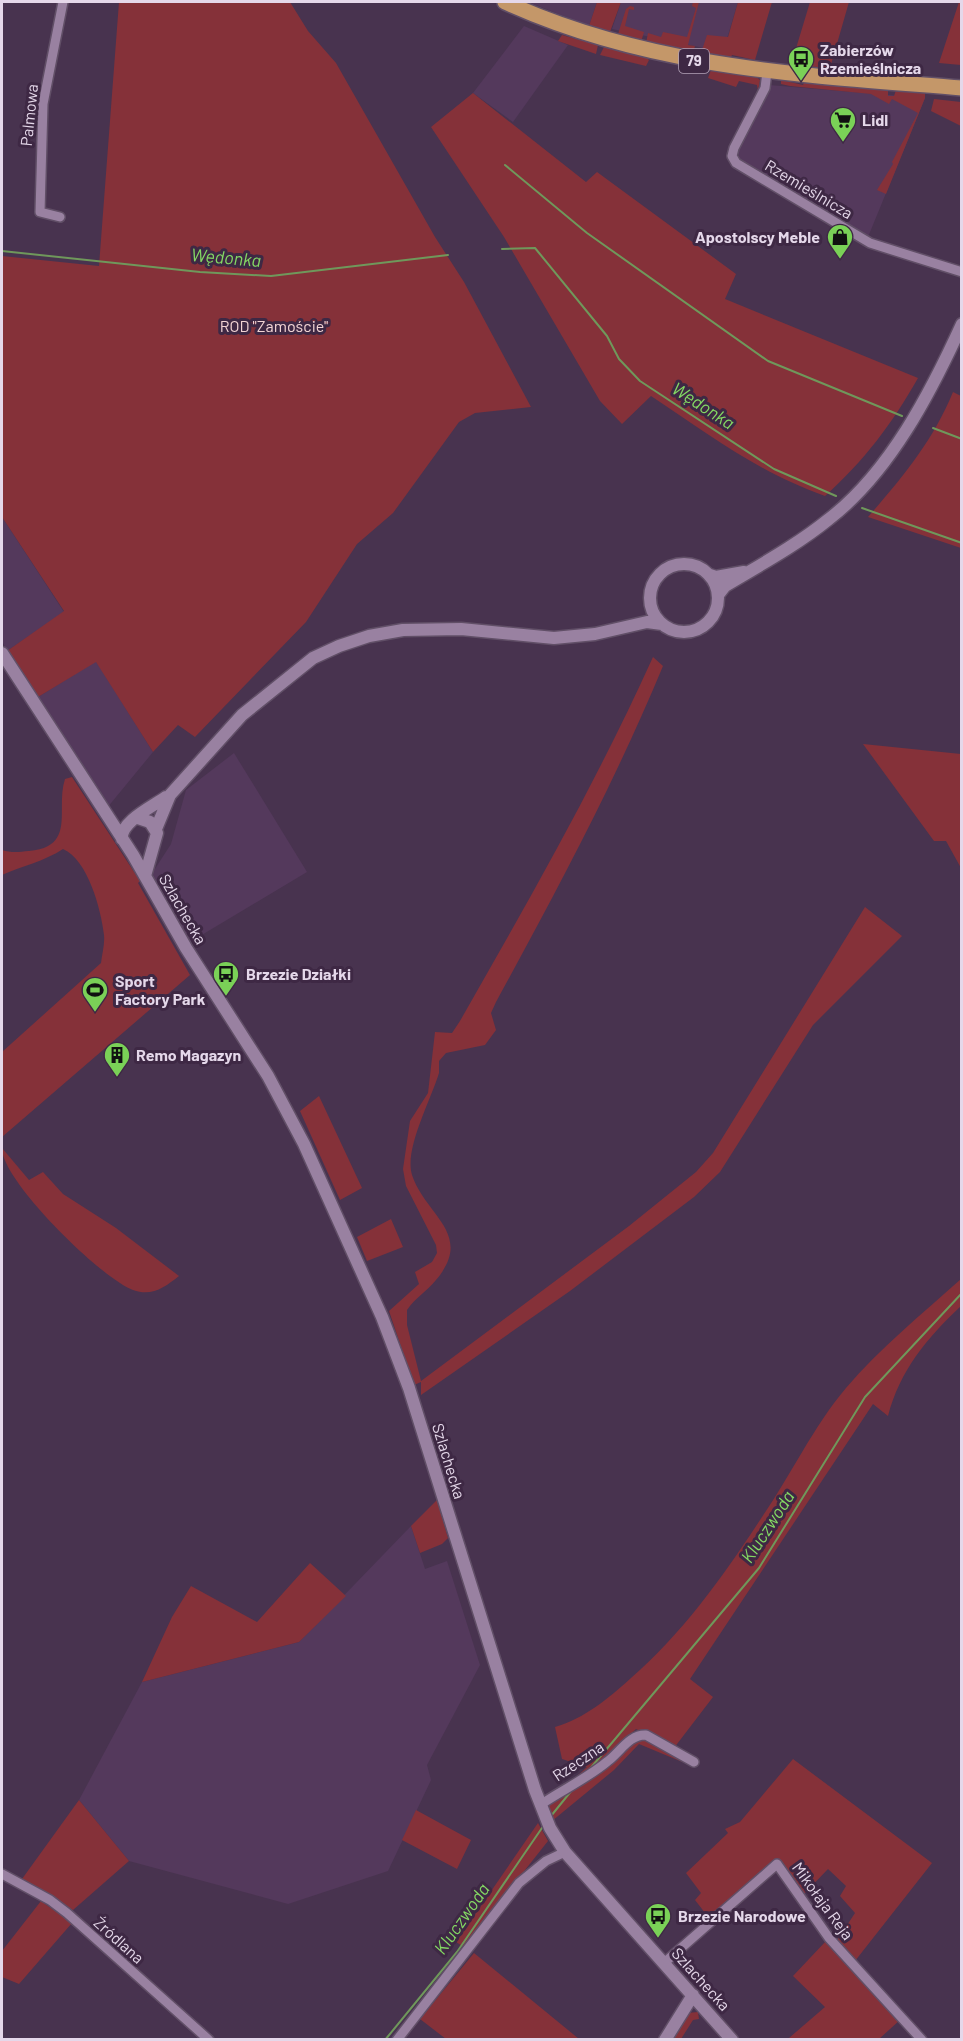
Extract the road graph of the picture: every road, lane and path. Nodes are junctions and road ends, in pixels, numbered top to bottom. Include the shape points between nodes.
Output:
1 (63, 2) edge
2 (506, 2) edge
3 (767, 72) junction
4 (962, 88) edge
5 (60, 217) dead end
6 (962, 272) edge
7 (962, 324) edge
8 (748, 572) junction
9 (710, 575) junction
10 (718, 594) junction
11 (649, 596) junction
12 (662, 624) junction
13 (627, 625) junction
14 (2, 653) edge
15 (170, 795) junction
16 (105, 813) junction
17 (134, 819) junction
18 (156, 829) junction
19 (124, 843) junction
20 (153, 848) junction
21 (145, 876) junction
22 (694, 1762) dead end
23 (541, 1808) junction
24 (565, 1852) junction
25 (2, 1874) edge
26 (664, 1963) junction
27 (693, 1995) junction
28 (209, 2040) edge
29 (397, 2040) edge
30 (665, 2040) edge
31 (732, 2040) edge
32 (922, 2040) edge

1 - 5 street, Palmowa via 43,104 40,189 40,212
2 - 3 main road, 79 via 563,26 631,47 700,63
3 - 4 main road, 79
3 - 6 street, Rzemieślnicza via 765,88 734,148 732,156 736,163 870,243
7 - 8 street via 917,413 864,486 830,519
8 - 9 street
8 - 10 street
9 - 10 street
9 - 11 street via 692,564 670,566 656,578
10 - 12 street via 714,615 698,629 679,632
11 - 12 street via 654,614
11 - 13 street via 643,614
12 - 13 street via 654,621
13 - 15 street via 595,634 554,638 461,629 403,630 339,645 313,658 242,716
14 - 16 street, Szlachecka
15 - 17 street
15 - 18 street
16 - 17 street
16 - 19 street, Szlachecka
17 - 18 street via 147,819
17 - 19 street via 122,830
18 - 20 street
19 - 20 street via 139,853
19 - 21 street, Szlachecka
20 - 21 street, Szlachecka
21 - 23 street, Szlachecka via 283,1102 382,1317 416,1410
22 - 23 street, Rzeczna via 640,1735
23 - 24 street, Szlachecka
24 - 26 street, Szlachecka
24 - 29 street via 546,1861 519,1883
25 - 28 street, Źródlana via 67,1913
26 - 27 street, Szlachecka
26 - 32 street, Mikołaja Reja via 777,1864 829,1938
27 - 30 street
27 - 31 street, Szlachecka

